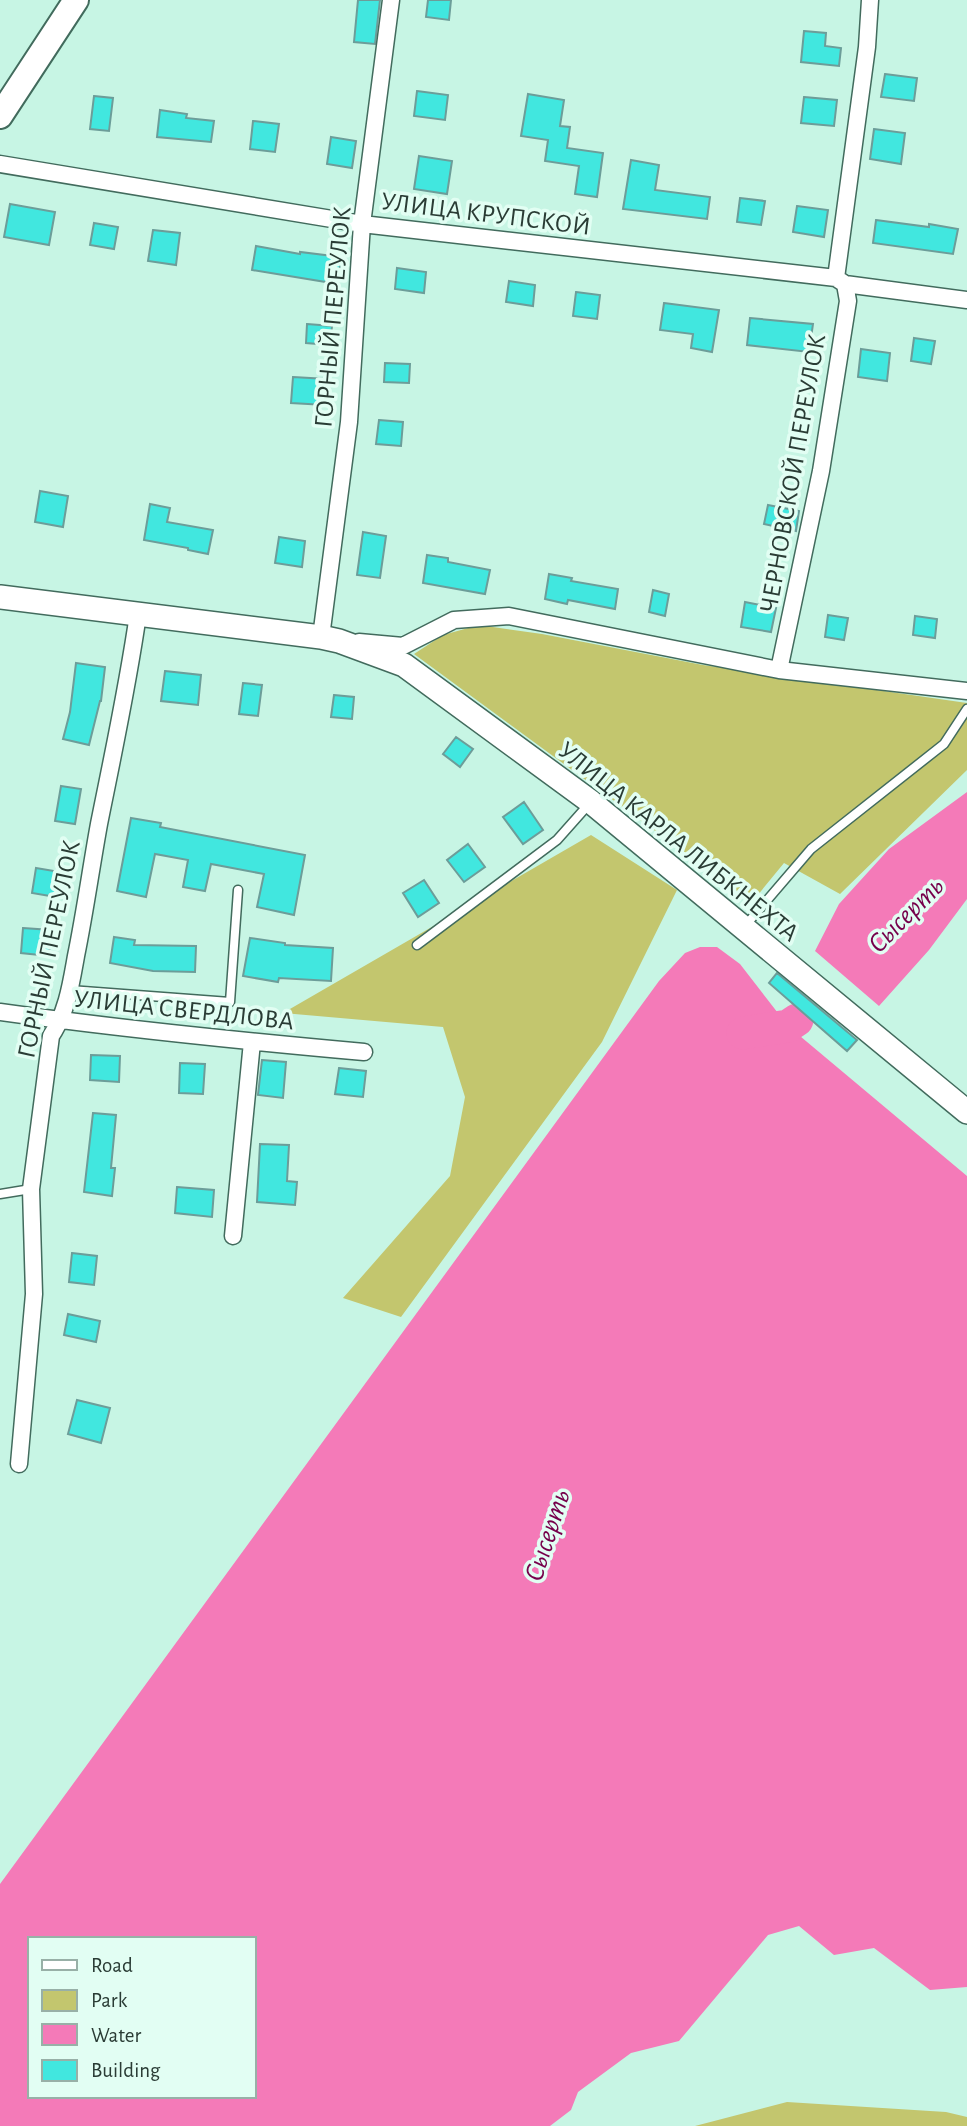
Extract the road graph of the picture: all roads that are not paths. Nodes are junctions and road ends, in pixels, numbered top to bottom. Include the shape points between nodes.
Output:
1 (76, 0) edge
2 (391, 0) edge
3 (870, 0) edge
4 (0, 116) edge
5 (0, 164) edge
6 (362, 224) junction
7 (840, 281) junction
8 (967, 300) edge
9 (0, 597) edge
10 (138, 614) junction
11 (330, 639) junction
12 (779, 670) junction
13 (967, 691) edge
14 (967, 709) edge
15 (591, 802) junction
16 (238, 890) dead end
17 (744, 928) junction
18 (417, 945) dead end
19 (70, 990) junction
20 (0, 1012) edge
21 (61, 1021) junction
22 (252, 1042) junction
23 (364, 1052) dead end
24 (967, 1112) edge
25 (32, 1189) junction
26 (0, 1194) edge
27 (233, 1236) dead end
28 (19, 1464) dead end

1 - 4 main road
2 - 6 street, ГОРНЫЙ ПЕРЕУЛОК
3 - 7 street, ЧЕРНОВСКОЙ ПЕРЕУЛОК
5 - 6 street, УЛИЦА КРУПСКОЙ
6 - 7 street, УЛИЦА КРУПСКОЙ
6 - 11 street, ГОРНЫЙ ПЕРЕУЛОК
7 - 8 street, УЛИЦА КРУПСКОЙ
7 - 12 street, ЧЕРНОВСКОЙ ПЕРЕУЛОК via 848,301 821,471
9 - 10 street, УЛИЦА КАРЛА ЛИБКНЕХТА
10 - 11 street, УЛИЦА КАРЛА ЛИБКНЕХТА
10 - 19 street, ГОРНЫЙ ПЕРЕУЛОК
11 - 12 street, УЛИЦА КАРЛА ЛИБКНЕХТА via 403,646 454,620 509,615
11 - 15 street, УЛИЦА КАРЛА ЛИБКНЕХТА via 404,665
12 - 13 street, УЛИЦА КАРЛА ЛИБКНЕХТА
14 - 17 lane via 944,744 811,849
15 - 17 street, УЛИЦА КАРЛА ЛИБКНЕХТА
15 - 18 lane via 557,840
16 - 19 lane via 230,1002
17 - 24 street, УЛИЦА КАРЛА ЛИБКНЕХТА
19 - 21 street, ГОРНЫЙ ПЕРЕУЛОК
20 - 21 street, УЛИЦА СВЕРДЛОВА
21 - 22 street, УЛИЦА СВЕРДЛОВА
21 - 25 street, ГОРНЫЙ ПЕРЕУЛОК via 51,1036
22 - 23 street, УЛИЦА СВЕРДЛОВА
22 - 27 street
25 - 26 lane
25 - 28 street, ГОРНЫЙ ПЕРЕУЛОК via 34,1294

